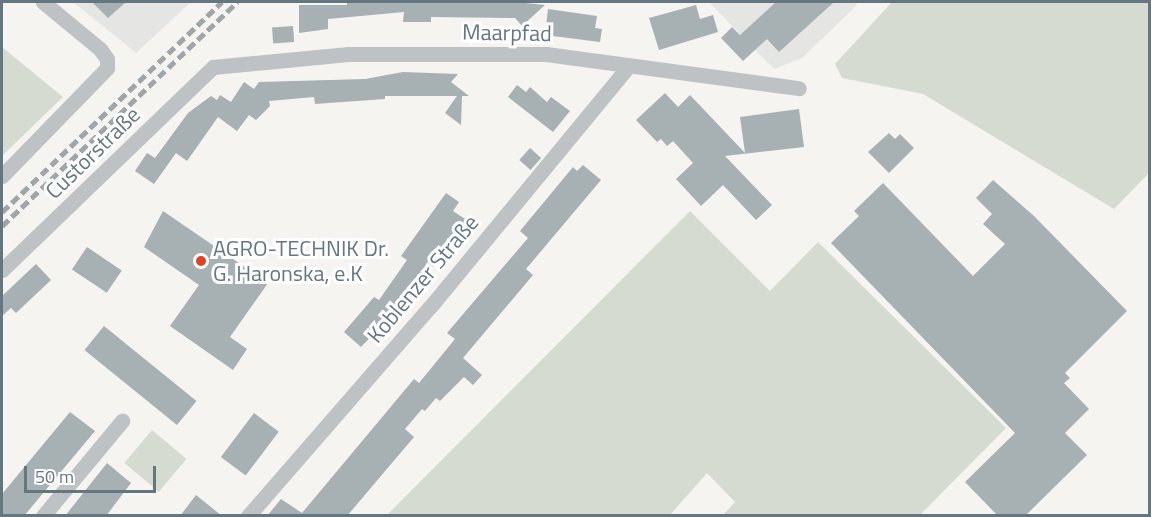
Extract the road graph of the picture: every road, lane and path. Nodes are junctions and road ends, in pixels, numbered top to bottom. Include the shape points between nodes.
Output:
1 (43, 2) edge
2 (213, 67) joint
3 (628, 67) junction
4 (799, 88) dead end
5 (2, 176) edge
6 (2, 270) edge
7 (122, 421) dead end
8 (43, 516) edge
9 (248, 516) edge

1 - 5 street via 107,59 107,68
2 - 3 street, Maarpfad via 348,54 546,54
2 - 6 street, Custorstraße
3 - 4 street, Maarpfad
3 - 9 street, Koblenzer Straße via 430,308
7 - 8 street

